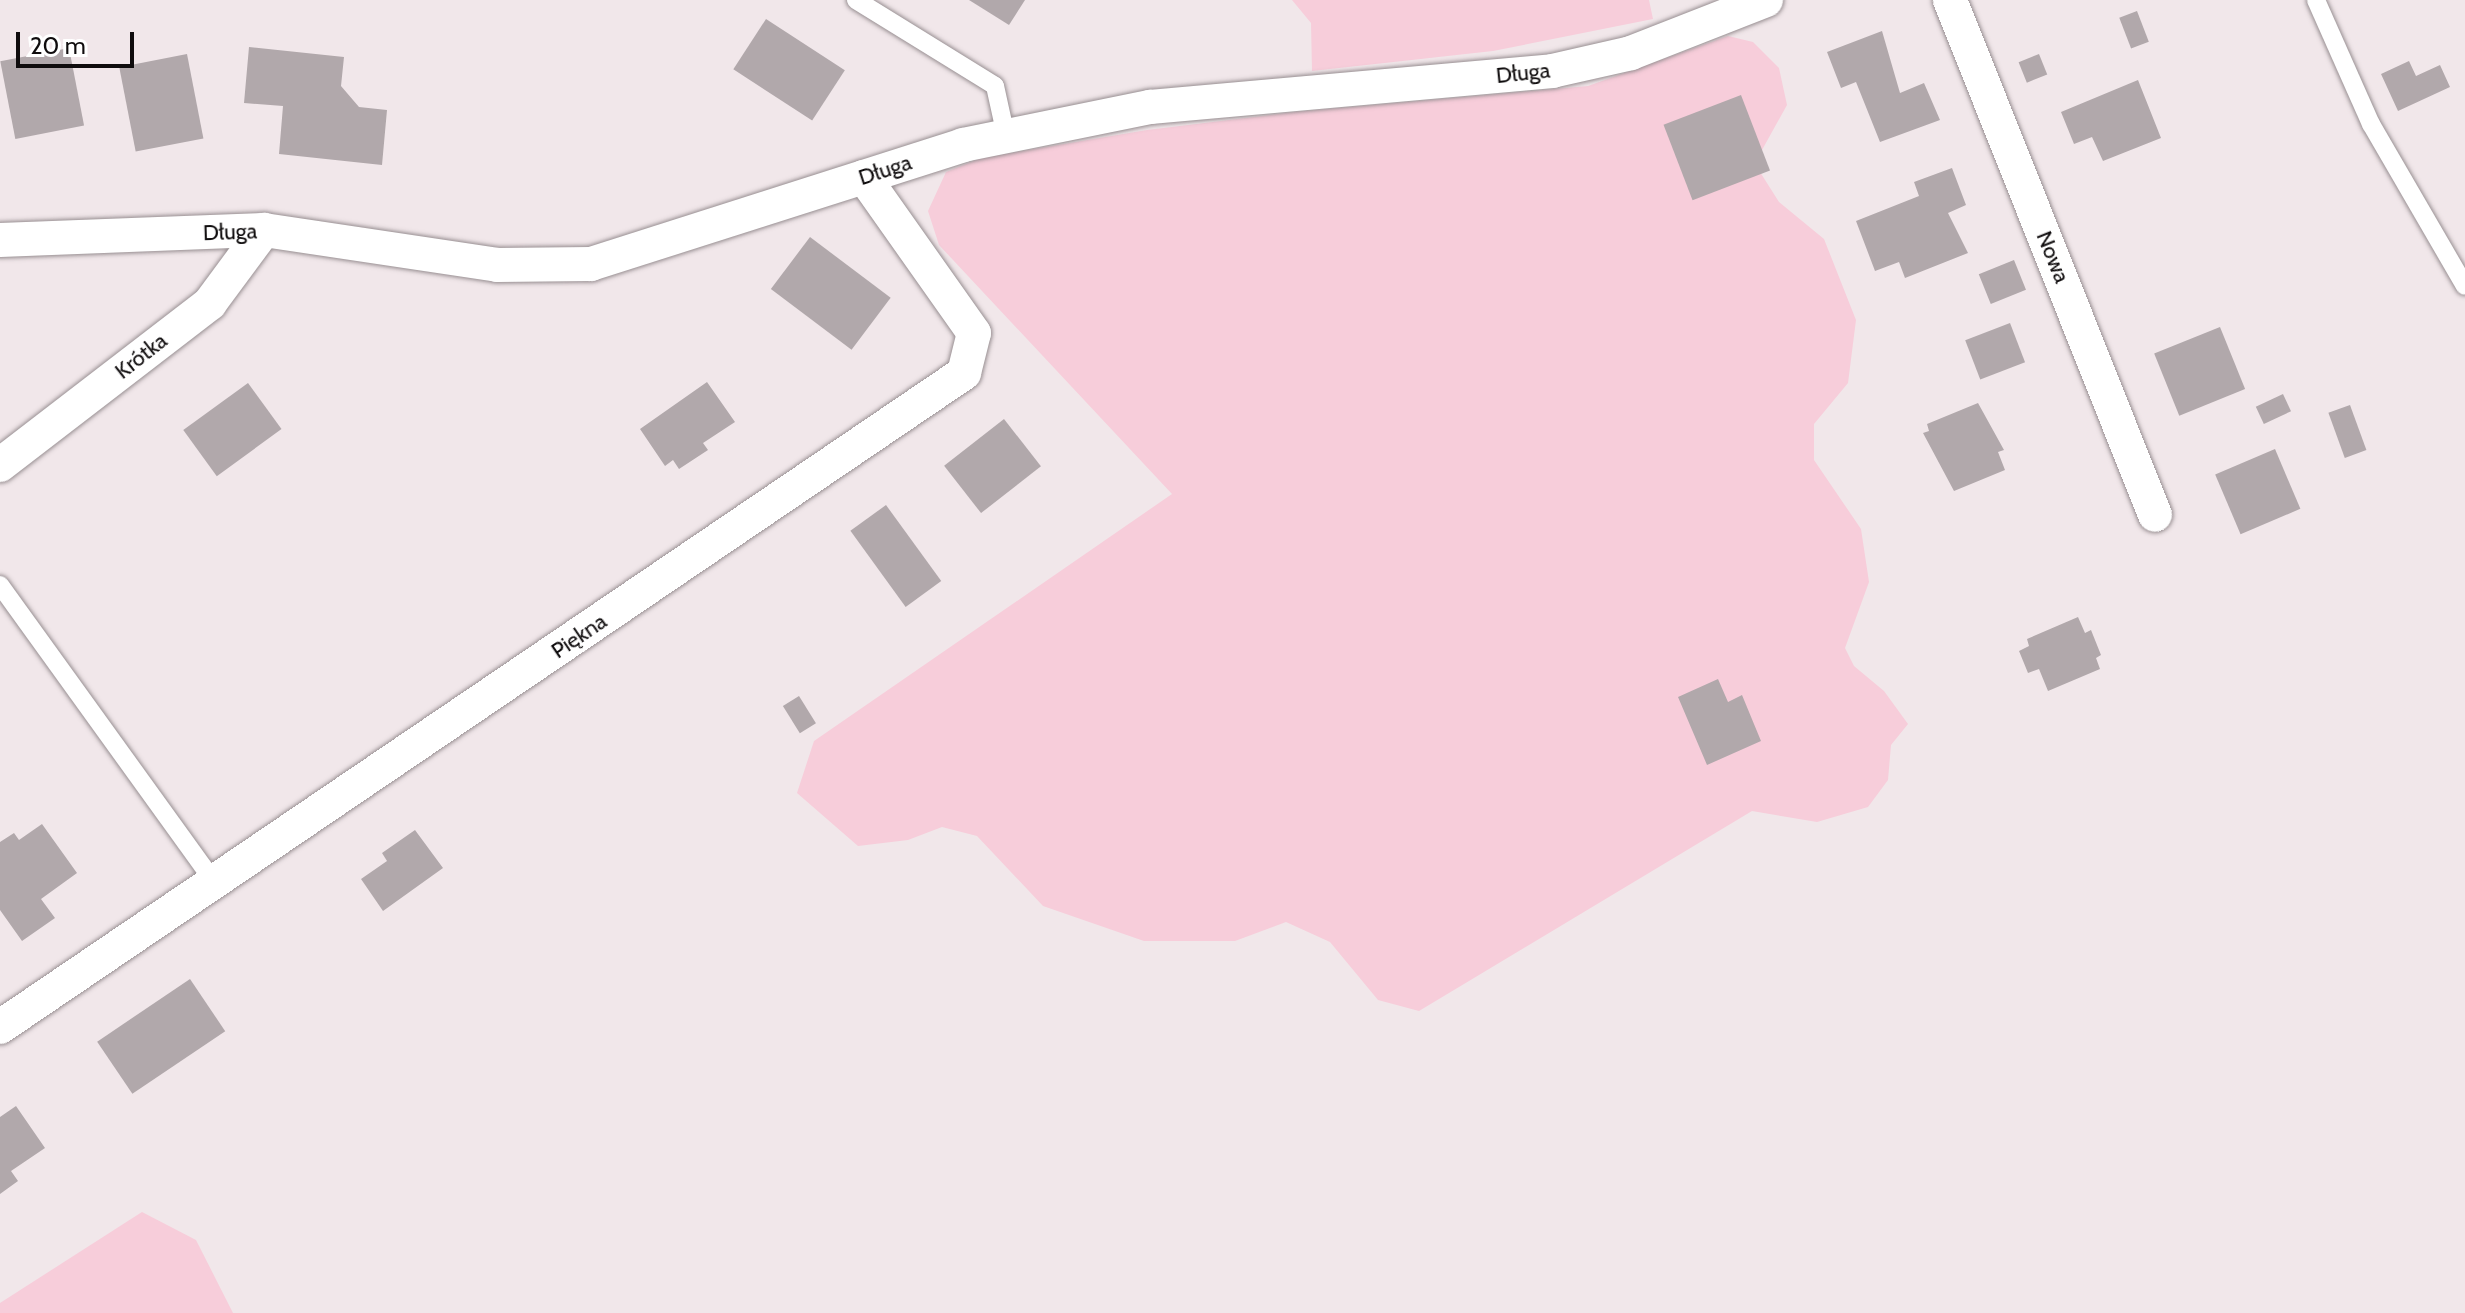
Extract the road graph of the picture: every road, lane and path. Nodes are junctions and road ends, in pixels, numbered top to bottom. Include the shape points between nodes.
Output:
1 (856, 0) edge
2 (1766, 0) edge
3 (1950, 0) edge
4 (2316, 0) edge
5 (1006, 136) junction
6 (864, 177) junction
7 (264, 230) junction
8 (0, 240) edge
9 (2465, 286) edge
10 (0, 465) edge
11 (2155, 515) dead end
12 (0, 585) edge
13 (212, 879) junction
14 (0, 1027) edge

1 - 5 lane via 995,86
2 - 5 street, Długa via 1631,53 1552,71 1150,107
3 - 11 street, Nowa
4 - 9 lane via 2371,124
5 - 6 street, Długa
6 - 7 street, Długa via 591,264 497,265
6 - 13 street, Piękna via 974,333 964,373
7 - 8 street, Długa
7 - 10 street, Krótka via 210,303
12 - 13 lane
13 - 14 street, Piękna

